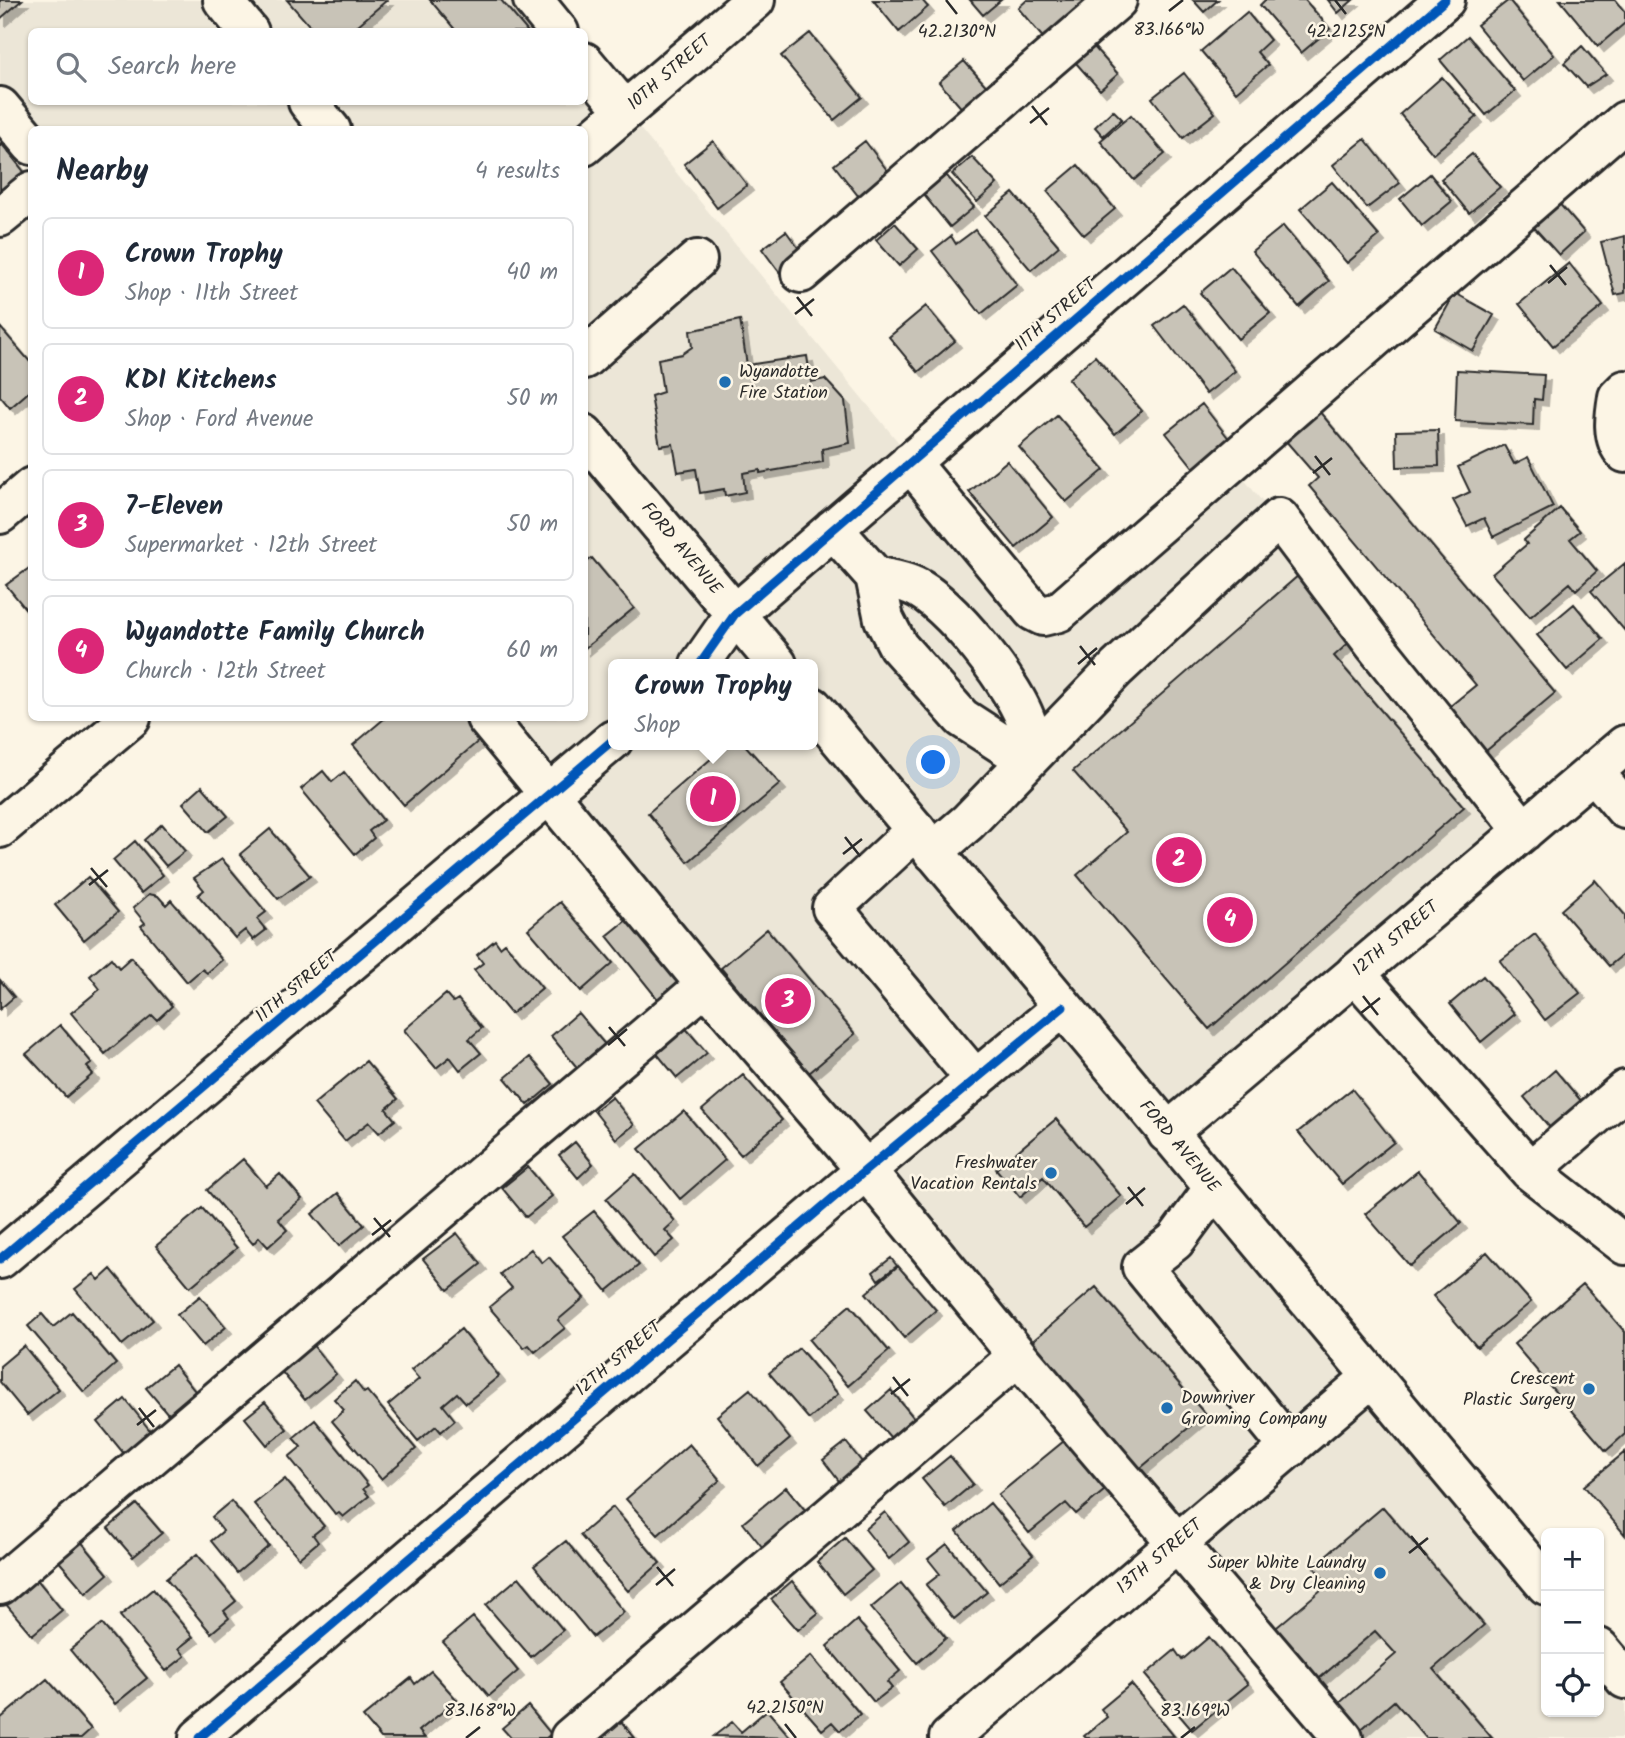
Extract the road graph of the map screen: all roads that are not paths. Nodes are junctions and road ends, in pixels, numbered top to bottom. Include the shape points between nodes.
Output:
1 (223, 0) edge
2 (533, 0) edge
3 (755, 0) edge
4 (1116, 0) edge
5 (1445, 0) edge
6 (246, 28) edge
7 (556, 28) edge
8 (588, 67) edge
9 (310, 105) edge
10 (0, 107) edge
11 (625, 111) junction
12 (1625, 121) edge
13 (328, 126) edge
14 (28, 140) edge
15 (588, 143) edge
16 (28, 194) edge
17 (0, 218) edge
18 (697, 260) dead end
19 (801, 273) dead end
20 (588, 355) edge
21 (1625, 390) edge
22 (588, 438) edge
23 (1625, 453) edge
24 (910, 462) junction
25 (28, 490) edge
26 (0, 514) edge
27 (834, 529) junction
28 (875, 576) junction
29 (735, 614) junction
30 (704, 659) edge
31 (773, 659) edge
32 (818, 713) edge
33 (127, 721) edge
34 (488, 721) edge
35 (608, 744) edge
36 (1625, 745) edge
37 (1027, 760) junction
38 (1594, 772) junction
39 (549, 795) junction
40 (1625, 809) edge
41 (0, 828) edge
42 (1524, 831) junction
43 (924, 841) junction
44 (1356, 973) junction
45 (706, 985) junction
46 (1063, 1007) junction
47 (976, 1080) junction
48 (1625, 1090) edge
49 (1167, 1133) junction
50 (866, 1170) junction
51 (1530, 1171) junction
52 (1214, 1188) junction
53 (1625, 1245) edge
54 (0, 1259) edge
55 (1018, 1356) junction
56 (1372, 1377) junction
57 (1290, 1448) junction
58 (1178, 1542) junction
59 (1541, 1579) edge
60 (0, 1585) edge
61 (1604, 1654) edge
62 (1625, 1679) edge
63 (1337, 1736) edge
64 (199, 1738) edge
65 (570, 1738) edge
66 (949, 1738) edge

1 - 6 street
2 - 7 street
3 - 11 street, 10TH STREET
4 - 19 street
5 - 24 street, 11TH STREET
8 - 11 street
9 - 13 street
10 - 14 street
11 - 15 street, 10TH STREET
12 - 24 street via 1059,612 1043,616 1033,611
16 - 17 street
18 - 20 street
21 - 23 street via 1618,397 1615,421 1619,447
22 - 29 street, FORD AVENUE
24 - 27 street, 11TH STREET
25 - 26 street
27 - 28 street
27 - 29 street, 11TH STREET
28 - 37 street via 884,619 898,646 962,718
28 - 37 street via 913,585 967,629 1003,680 1028,727
29 - 30 street, 11TH STREET
29 - 31 street, FORD AVENUE
32 - 43 street, FORD AVENUE
33 - 41 street
34 - 39 street
35 - 39 street, 11TH STREET
36 - 38 street, 12TH STREET
37 - 42 street via 1117,668 1279,517
37 - 43 street via 968,822
38 - 40 street
38 - 42 street, 12TH STREET
39 - 45 street
39 - 54 street, 11TH STREET
42 - 44 street, 12TH STREET
43 - 46 street, FORD AVENUE
43 - 47 street via 832,908
44 - 49 street, 12TH STREET
44 - 51 street
45 - 50 street
45 - 60 street
46 - 47 street, 12TH STREET
46 - 49 street, FORD AVENUE
47 - 50 street, 12TH STREET
48 - 51 street
49 - 52 street, FORD AVENUE
50 - 55 street
50 - 64 street, 12TH STREET
51 - 53 street
52 - 56 street, FORD AVENUE
52 - 57 street via 1175,1241 1142,1267
55 - 58 street
55 - 65 street
56 - 57 street, 13TH STREET
56 - 59 street, FORD AVENUE
57 - 58 street, 13TH STREET
58 - 63 street
58 - 66 street, 13TH STREET
61 - 62 street

